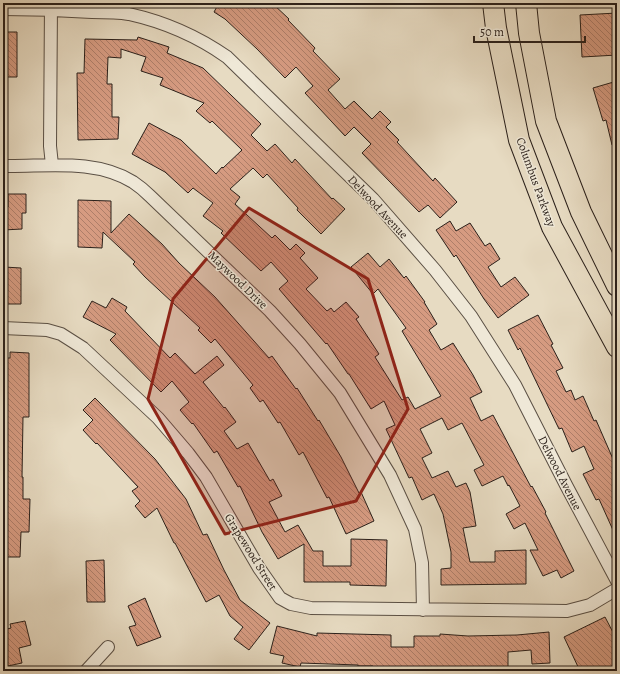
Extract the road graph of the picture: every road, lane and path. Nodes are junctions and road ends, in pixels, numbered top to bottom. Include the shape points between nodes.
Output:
1 (493, 3) edge
2 (526, 3) edge
3 (51, 6) edge
4 (3, 9) edge
5 (52, 165) junction
6 (3, 166) edge
7 (617, 286) edge
8 (3, 328) edge
9 (617, 347) edge
10 (617, 581) edge
11 (617, 588) edge
12 (423, 610) junction
13 (108, 647) dead end
14 (86, 671) edge

1 - 9 main road, Columbus Parkway via 519,140 552,227
2 - 7 main road via 529,33 546,121 581,212
3 - 4 street, Delwood Avenue
3 - 5 street
3 - 10 street, Delwood Avenue via 127,14 163,23 207,43 226,57 373,199 471,316 515,385
5 - 6 street, Maywood Drive
5 - 12 street, Maywood Drive via 88,166 112,172 133,182 270,311 300,344 340,394 390,475 415,528 422,563
8 - 12 street, Grapewood Street via 47,330 61,334 83,348 158,418 206,477 259,568 280,598 291,604 311,608
11 - 12 street, Grapewood Street via 590,605 567,610
13 - 14 street

